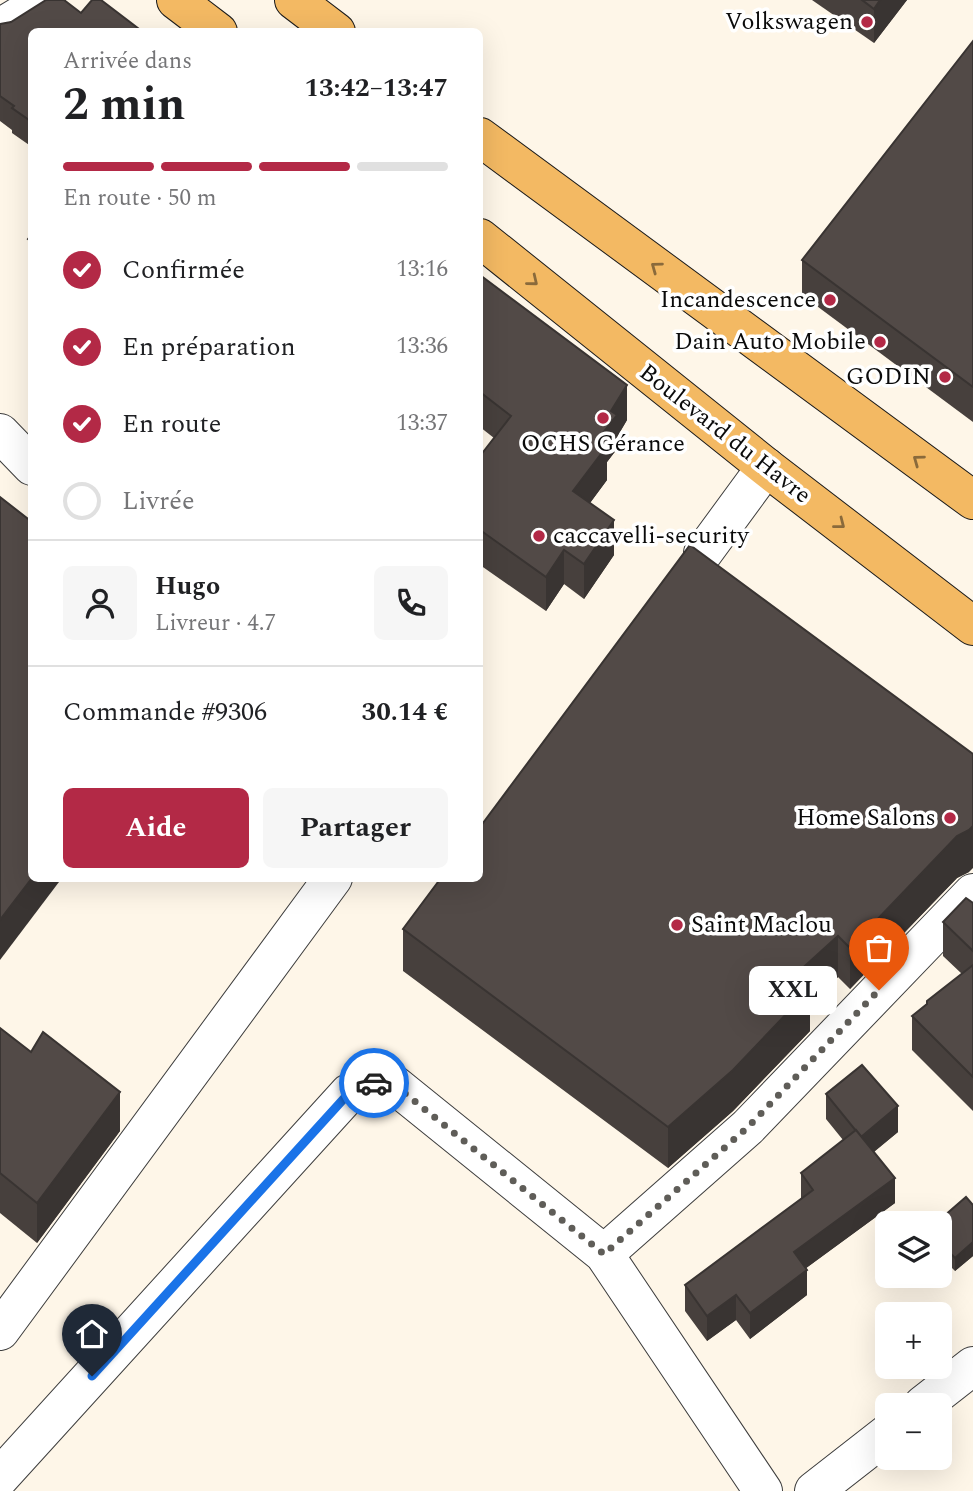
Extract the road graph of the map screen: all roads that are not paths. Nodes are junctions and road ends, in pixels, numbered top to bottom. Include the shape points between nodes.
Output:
1 (46, 0) edge
2 (176, 0) edge
3 (294, 0) edge
4 (0, 27) edge
5 (213, 28) edge
6 (331, 28) edge
7 (483, 139) edge
8 (483, 240) edge
9 (0, 433) edge
10 (28, 462) edge
11 (766, 467) junction
12 (973, 500) edge
13 (703, 553) edge
14 (973, 626) edge
15 (330, 882) edge
16 (973, 893) edge
17 (604, 1254) junction
18 (0, 1331) edge
19 (973, 1366) edge
20 (938, 1393) edge
21 (875, 1445) edge
22 (0, 1477) edge
23 (826, 1488) edge
24 (763, 1491) edge

1 - 4 street
2 - 5 main road
3 - 6 main road
12 -> 7 main road
8 -> 11 main road, Boulevard du Havre
9 - 10 street
11 - 13 street
11 -> 14 main road, Boulevard du Havre
15 - 18 street
16 - 17 street via 748,1127
17 - 22 street via 386,1078 349,1093
17 - 24 street
19 - 20 street
21 - 23 street

